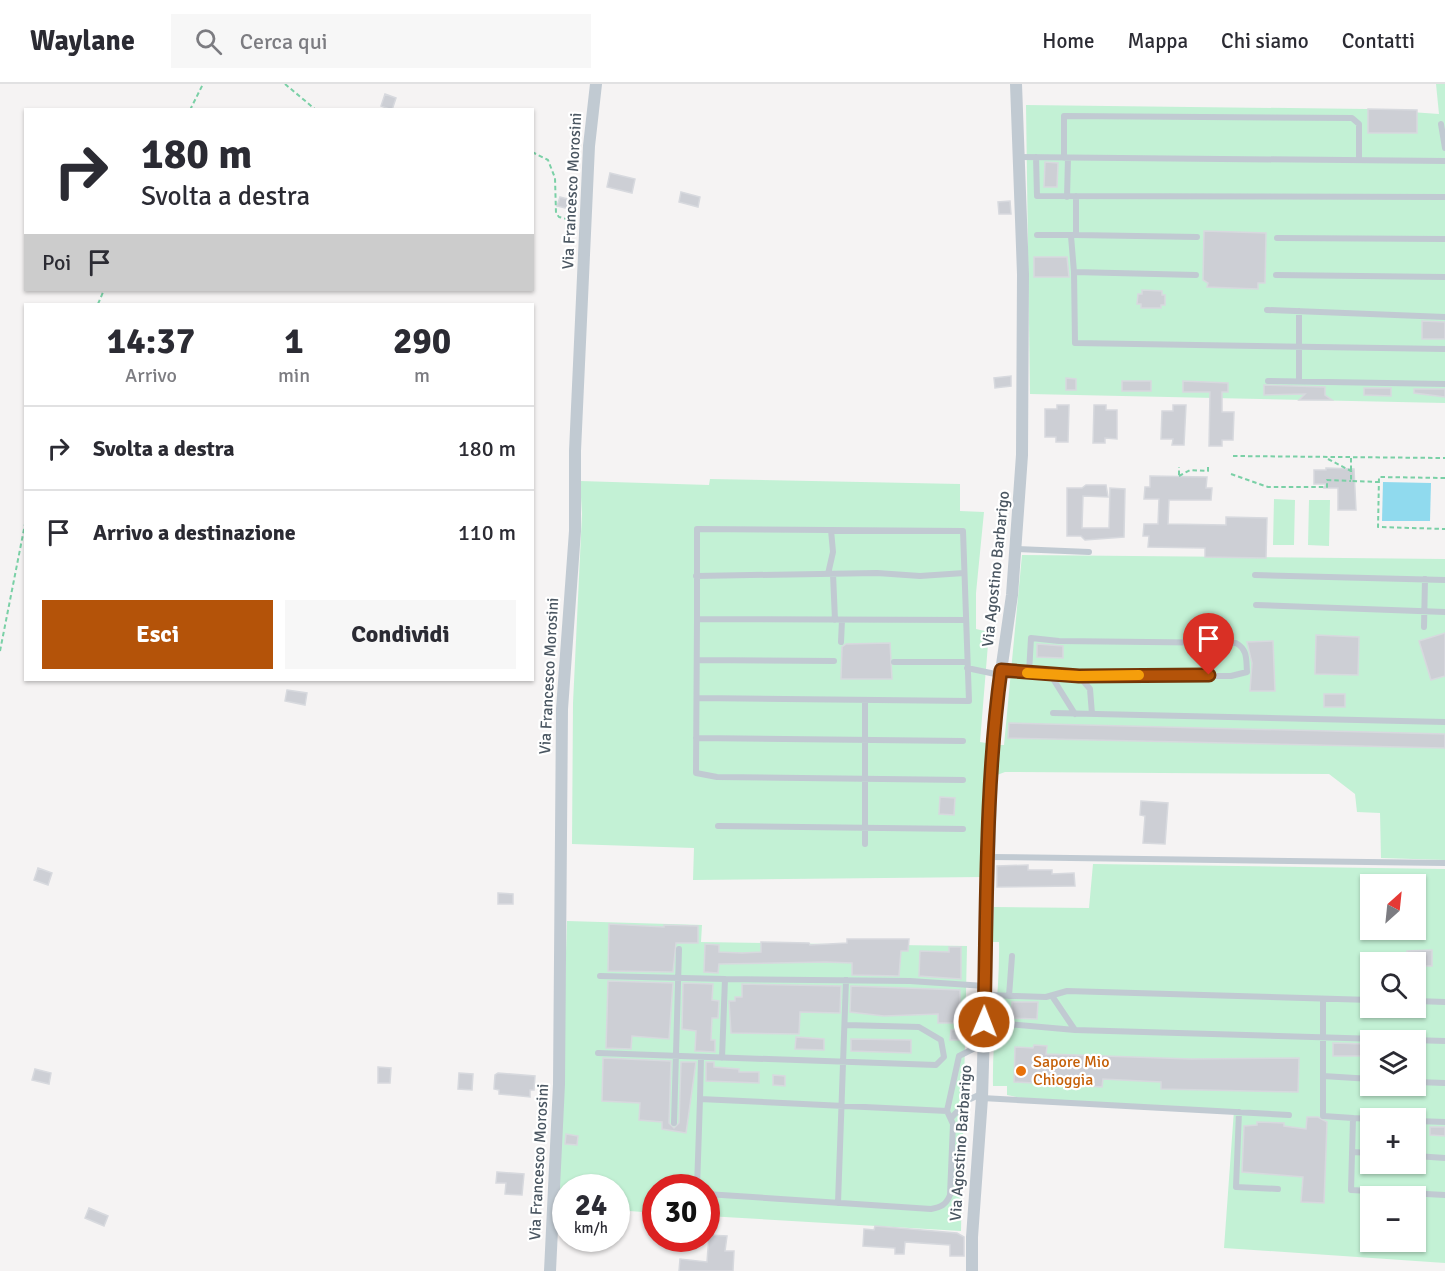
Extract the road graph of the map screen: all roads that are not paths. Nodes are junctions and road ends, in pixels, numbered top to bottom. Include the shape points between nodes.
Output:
1 (596, 84) edge
2 (1016, 84) edge
3 (1441, 124) dead end
4 (1444, 137) edge
5 (1445, 148) edge
6 (1036, 157) junction
7 (1019, 158) junction
8 (1066, 158) junction
9 (1359, 160) junction
10 (1445, 161) edge
11 (1076, 196) junction
12 (1068, 197) junction
13 (1445, 197) edge
14 (1037, 235) dead end
15 (1073, 236) junction
16 (1197, 237) dead end
17 (1277, 238) dead end
18 (1445, 239) edge
19 (1074, 272) junction
20 (1196, 275) dead end
21 (1276, 276) dead end
22 (1445, 277) edge
23 (1267, 310) dead end
24 (1299, 311) junction
25 (1445, 316) edge
26 (1299, 346) junction
27 (1445, 349) edge
28 (1268, 381) dead end
29 (1299, 381) junction
30 (1445, 384) edge
31 (831, 530) junction
32 (1017, 549) junction
33 (1089, 552) dead end
34 (964, 573) junction
35 (830, 574) junction
36 (1256, 575) dead end
37 (696, 576) junction
38 (1425, 579) junction
39 (1445, 580) edge
40 (1256, 605) dead end
41 (1426, 611) junction
42 (1445, 612) edge
43 (697, 619) junction
44 (838, 620) junction
45 (966, 620) junction
46 (1424, 627) dead end
47 (841, 642) dead end
48 (697, 660) junction
49 (834, 661) dead end
50 (894, 662) dead end
51 (967, 665) junction
52 (1001, 673) junction
53 (1029, 673) junction
54 (1050, 674) junction
55 (1079, 676) junction
56 (697, 699) junction
57 (865, 701) junction
58 (1053, 713) dead end
59 (1075, 714) junction
60 (1092, 714) junction
61 (1445, 722) edge
62 (696, 738) junction
63 (865, 740) junction
64 (963, 741) dead end
65 (865, 779) junction
66 (963, 780) dead end
67 (718, 826) dead end
68 (865, 828) junction
69 (963, 829) dead end
70 (865, 844) dead end
71 (989, 857) junction
72 (1445, 863) edge
73 (679, 949) dead end
74 (1012, 956) dead end
75 (600, 976) dead end
76 (679, 978) junction
77 (724, 979) junction
78 (846, 980) junction
79 (985, 991) junction
80 (1009, 996) junction
81 (1052, 996) junction
82 (1323, 1000) junction
83 (1360, 1000) edge
84 (1426, 1001) edge
85 (1445, 1002) edge
86 (984, 1022) junction
87 (846, 1026) junction
88 (1075, 1030) junction
89 (1321, 1039) junction
90 (1445, 1041) edge
91 (984, 1044) junction
92 (598, 1053) dead end
93 (677, 1056) junction
94 (701, 1058) junction
95 (722, 1058) junction
96 (844, 1061) junction
97 (1323, 1076) junction
98 (1360, 1078) edge
99 (1426, 1082) edge
100 (1445, 1083) edge
101 (982, 1096) junction
102 (700, 1099) junction
103 (843, 1105) junction
104 (1239, 1112) junction
105 (949, 1114) junction
106 (1289, 1115) dead end
107 (1353, 1118) junction
108 (1360, 1118) edge
109 (1426, 1121) edge
110 (1445, 1122) edge
111 (674, 1123) dead end
112 (1352, 1152) junction
113 (1360, 1152) edge
114 (1426, 1157) edge
115 (1445, 1158) edge
116 (697, 1174) edge
117 (1278, 1189) dead end
118 (720, 1195) edge
119 (1445, 1195) edge
120 (838, 1203) junction
121 (550, 1271) edge
122 (972, 1271) edge

1 - 121 street, Via Francesco Morosini via 575,451 575,531 562,709 559,1084
2 - 7 street, Via Agostino Barbarigo
3 - 4 lane
4 - 5 lane
6 - 7 lane
6 - 8 lane
6 - 12 lane via 1037,196
7 - 32 street, Via Agostino Barbarigo via 1023,327
8 - 9 lane
8 - 9 lane via 1064,116 1088,116 1352,118 1359,124
8 - 12 lane
9 - 10 lane
11 - 12 lane
11 - 13 lane
11 - 15 lane
14 - 15 lane
15 - 16 lane
15 - 19 lane
17 - 18 lane
19 - 20 lane
19 - 26 lane via 1075,343
21 - 22 lane
23 - 24 lane
24 - 25 lane
24 - 26 lane
26 - 27 lane
26 - 29 lane
28 - 29 lane
29 - 30 lane
31 - 34 lane via 963,531
31 - 35 lane
31 - 37 lane via 697,529
32 - 33 lane
32 - 52 street, Via Agostino Barbarigo
34 - 35 lane
34 - 45 lane
35 - 37 lane
35 - 44 lane
36 - 38 lane
37 - 43 lane
38 - 39 lane
38 - 41 lane
40 - 41 lane
41 - 42 lane
41 - 46 lane
43 - 44 lane
43 - 48 lane
44 - 45 lane
44 - 47 lane
45 - 51 lane
48 - 49 lane
48 - 56 lane
50 - 51 lane
51 - 52 lane
51 - 57 lane via 969,701
52 - 53 lane
52 - 71 street, Via Agostino Barbarigo via 993,728
53 - 54 lane
53 - 55 lane via 1031,638 1236,643 1246,653 1247,672 1243,674
54 - 55 lane
54 - 59 lane
55 - 60 lane via 1090,688
56 - 57 lane
56 - 62 lane
57 - 63 lane
58 - 59 lane
59 - 60 lane
60 - 61 lane
62 - 63 lane
62 - 65 lane via 696,773 717,777
63 - 64 lane
63 - 65 lane
65 - 66 lane
65 - 68 lane
67 - 68 lane
68 - 69 lane
68 - 70 lane
71 - 72 lane
71 - 79 street, Via Agostino Barbarigo
73 - 76 lane
74 - 80 lane
75 - 76 lane
76 - 77 lane
76 - 93 lane
77 - 78 lane
77 - 95 lane
78 - 79 lane
78 - 87 lane
79 - 80 lane
79 - 86 street, Via Agostino Barbarigo
80 - 81 lane
81 - 82 lane via 1067,991
81 - 88 lane
82 - 83 lane
82 - 89 lane
84 - 85 lane
86 - 88 lane
86 - 91 street, Via Agostino Barbarigo
87 - 96 lane
87 - 96 lane via 919,1027 941,1040 944,1057 936,1065
88 - 89 lane
89 - 90 lane
89 - 97 lane
91 - 101 street, Via Agostino Barbarigo
91 - 105 lane via 959,1056
92 - 93 lane
93 - 94 lane
93 - 111 lane
94 - 95 lane
94 - 102 lane
95 - 96 lane
96 - 103 lane
97 - 98 lane
97 - 107 lane via 1323,1116
99 - 100 lane
101 - 104 lane
101 - 105 lane via 968,1100
101 - 122 street, Via Agostino Barbarigo
102 - 103 lane
102 - 116 lane
103 - 105 lane
103 - 120 lane
104 - 106 lane
104 - 117 lane via 1236,1187
105 - 120 lane via 950,1195 941,1207
107 - 108 lane
107 - 112 lane
109 - 110 lane
112 - 113 lane
112 - 119 lane via 1351,1190
114 - 115 lane
118 - 120 lane

